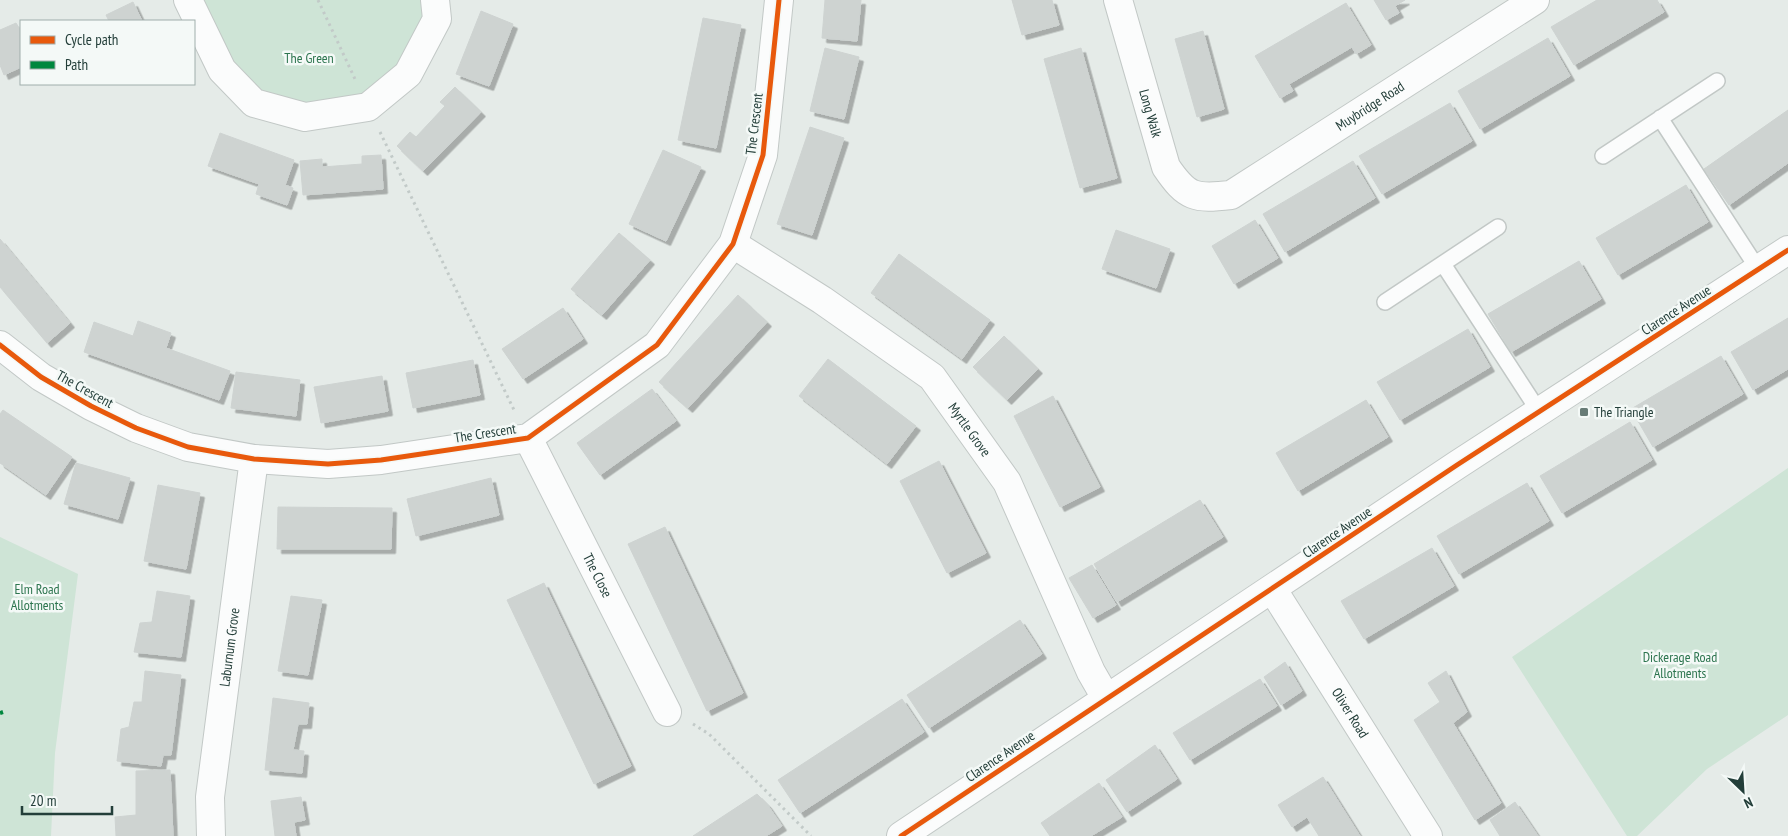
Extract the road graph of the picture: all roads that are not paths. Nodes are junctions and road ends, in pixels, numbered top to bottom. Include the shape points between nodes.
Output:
1 (188, 0) edge
2 (435, 0) edge
3 (779, 0) edge
4 (1535, 0) edge
5 (1118, 4) edge
6 (1717, 81) dead end
7 (1660, 118) junction
8 (1603, 156) dead end
9 (1201, 198) joint
10 (1498, 227) dead end
11 (733, 244) junction
12 (1788, 250) edge
13 (1442, 264) junction
14 (1758, 269) junction
15 (1385, 302) dead end
16 (0, 345) edge
17 (1540, 413) junction
18 (528, 438) junction
19 (254, 459) junction
20 (1273, 590) junction
21 (1106, 698) junction
22 (667, 712) road end
23 (211, 836) edge
24 (901, 836) edge
25 (1428, 836) edge

1 - 2 street via 222,70 254,103 305,117 368,108 408,74 437,19
3 - 11 street, The Crescent via 763,155
4 - 9 street, Muybridge Road via 1231,195
5 - 9 street, Long Walk via 1166,167 1179,186
6 - 7 lane
7 - 8 lane
7 - 14 lane
10 - 13 lane
11 - 18 street, The Crescent via 657,345
11 - 21 street, Myrtle Grove via 822,300 932,377 1007,482 1091,672
12 - 14 street, Clarence Avenue
13 - 15 lane
13 - 17 lane
14 - 17 street, Clarence Avenue
16 - 19 street, The Crescent via 41,377 136,428 188,447
17 - 20 street, Clarence Avenue via 1457,465
18 - 19 street, The Crescent via 346,463
18 - 22 street, The Close
19 - 23 street, Laburnum Grove via 210,796
20 - 21 street, Clarence Avenue
20 - 25 street, Oliver Road
21 - 24 street, Clarence Avenue

